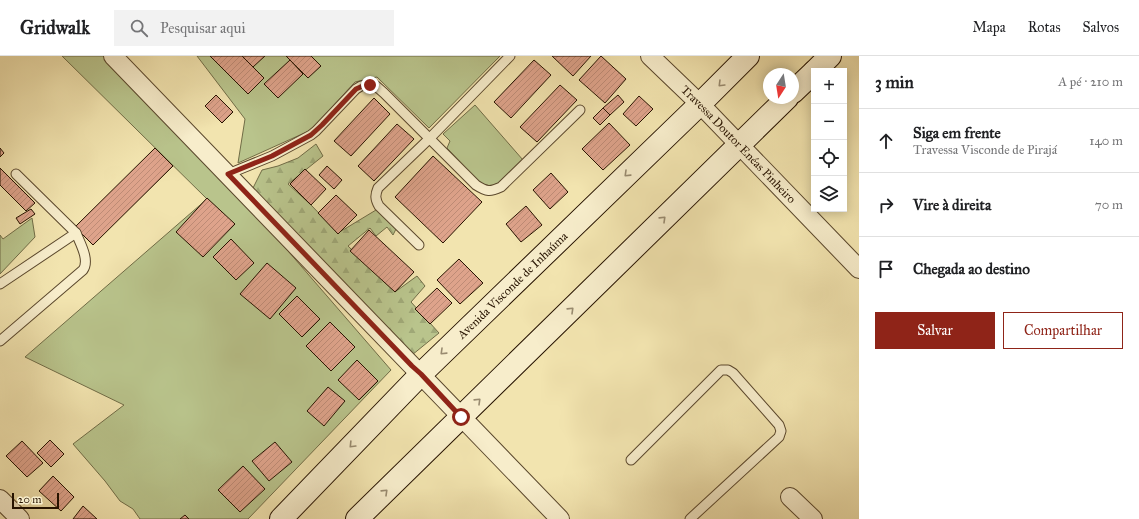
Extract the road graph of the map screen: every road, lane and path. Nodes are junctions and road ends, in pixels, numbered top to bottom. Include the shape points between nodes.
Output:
1 (113, 56) edge
2 (510, 56) edge
3 (650, 56) edge
4 (748, 56) edge
5 (830, 56) edge
6 (818, 68) edge
7 (811, 75) edge
8 (799, 86) edge
9 (700, 104) junction
10 (781, 104) edge
11 (580, 110) dead end
12 (429, 139) junction
13 (739, 144) junction
14 (16, 174) dead end
15 (228, 174) junction
16 (76, 233) junction
17 (419, 245) dead end
18 (859, 268) edge
19 (0, 284) edge
20 (0, 341) edge
21 (421, 374) junction
22 (461, 417) junction
23 (631, 460) dead end
24 (790, 497) dead end
25 (0, 499) edge
26 (20, 519) edge
27 (280, 519) edge
28 (357, 519) edge
29 (560, 519) edge
30 (690, 519) edge
31 (813, 519) edge

1 - 15 street
2 - 12 lane
3 - 9 street, Travessa Doutor Enéas Pinheiro
4 -> 9 street, Avenida Visconde de Inhaúma
5 - 6 street
7 - 8 street
9 - 13 street, Travessa Doutor Enéas Pinheiro
9 -> 21 street, Avenida Visconde de Inhaúma
10 - 13 street
11 - 12 lane via 501,187 492,191 484,191 476,186
12 - 15 lane via 376,86 365,85 356,89 311,135 272,156
12 - 17 lane via 378,188 375,194 379,206
13 - 18 street, Travessa Doutor Enéas Pinheiro
22 -> 13 street
14 - 16 lane
15 - 21 street
16 - 19 lane
16 - 20 lane via 86,258 84,270
21 - 22 street
21 -> 27 street, Avenida Visconde de Inhaúma
28 -> 22 street
22 - 29 street
23 - 30 lane via 722,370 732,373 779,425 781,431 779,437
24 - 31 street
25 - 26 street

